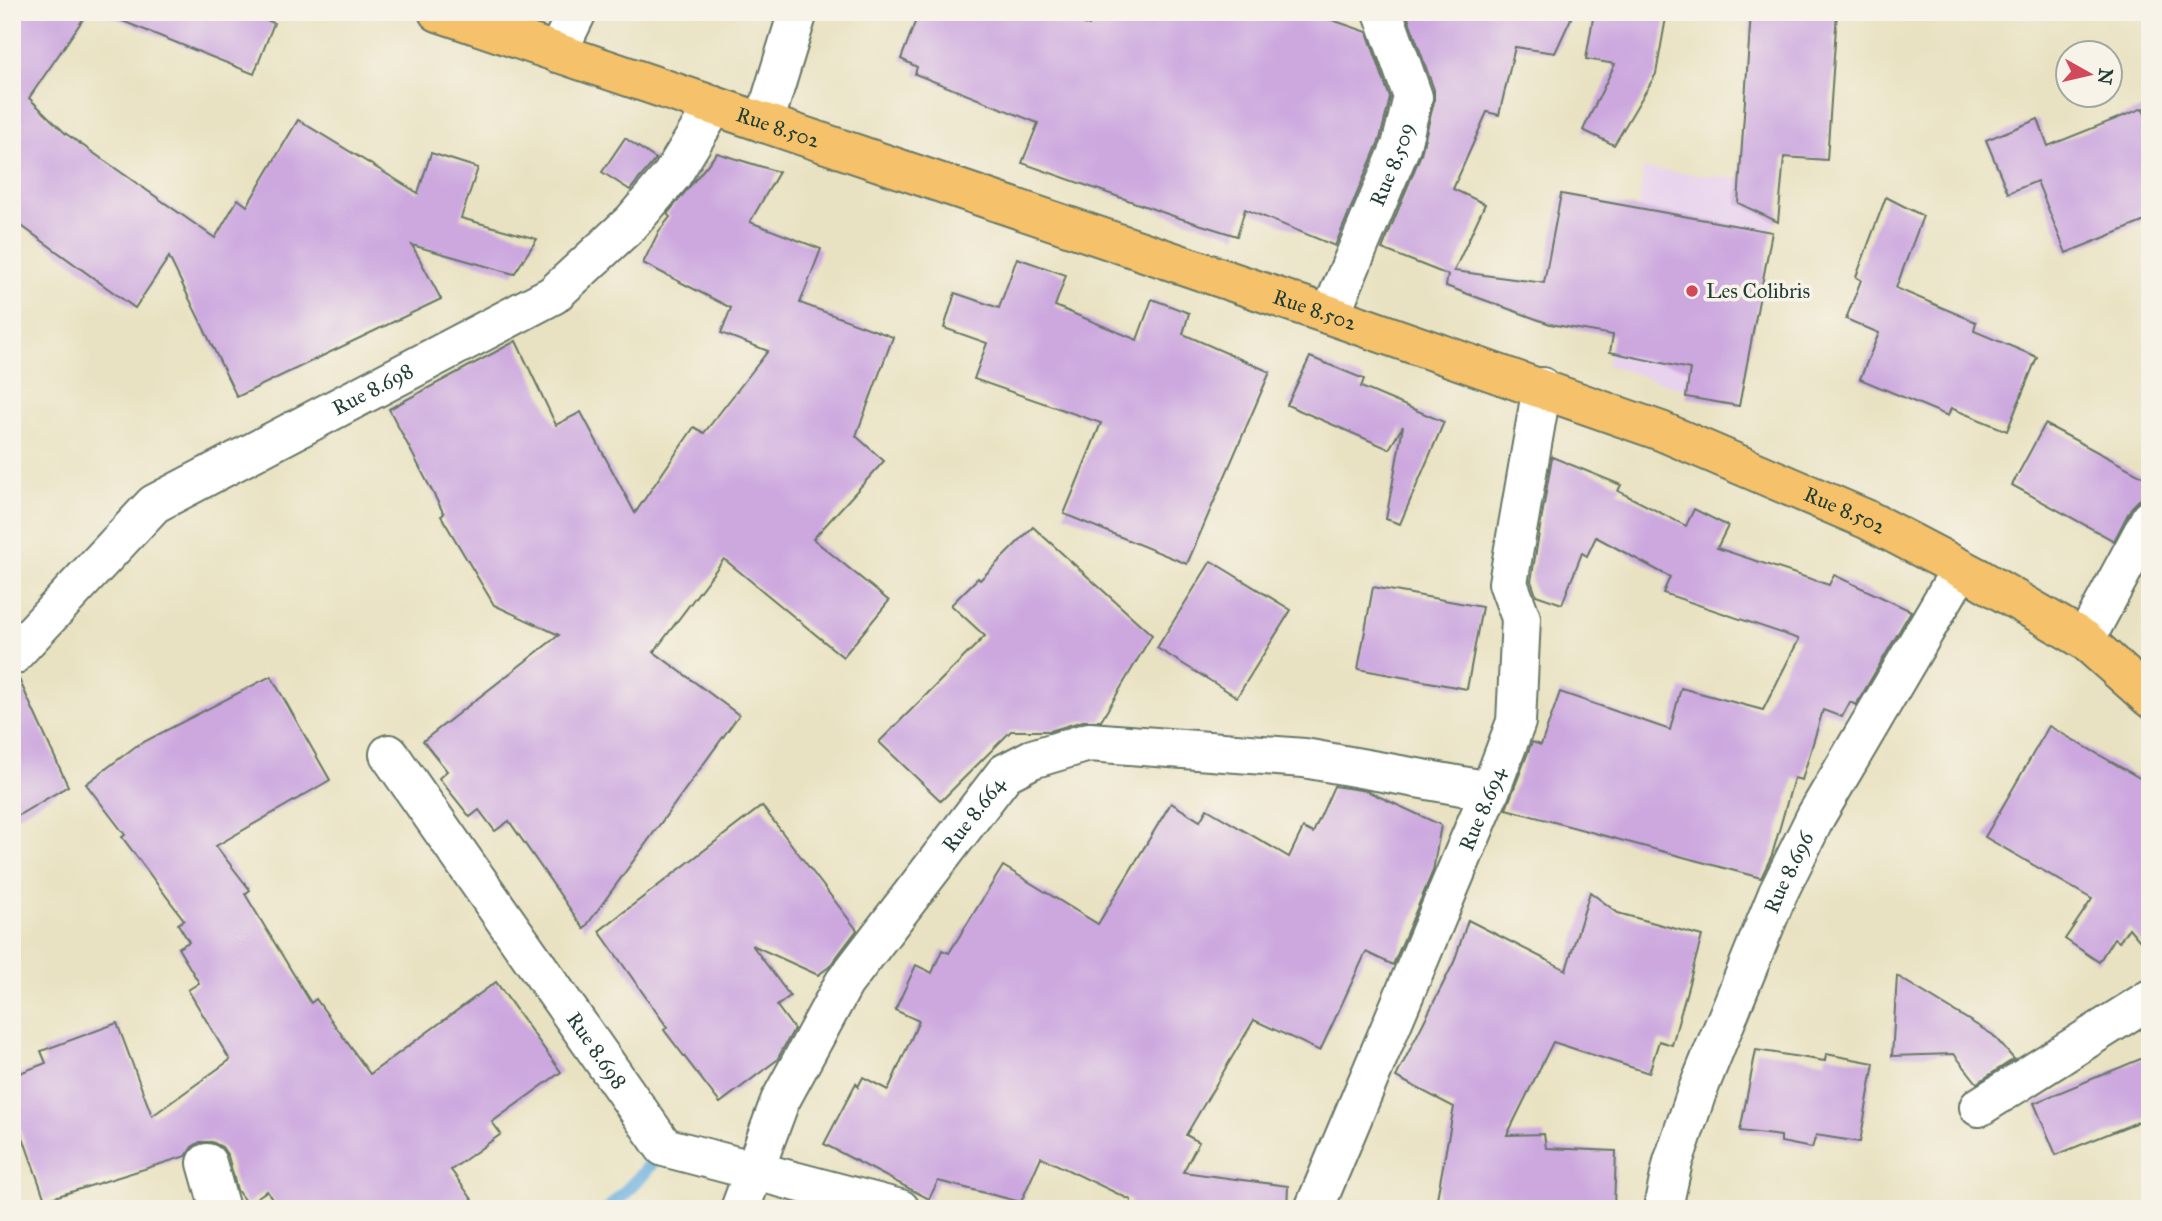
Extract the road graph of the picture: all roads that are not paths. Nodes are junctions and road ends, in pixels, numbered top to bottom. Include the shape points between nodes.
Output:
1 (438, 12) edge
2 (577, 12) edge
3 (798, 12) edge
4 (1383, 12) edge
5 (557, 53) junction
6 (714, 106) junction
7 (764, 123) junction
8 (1330, 314) junction
9 (1542, 387) junction
10 (2150, 519) edge
11 (1961, 569) junction
12 (2085, 640) junction
13 (12, 656) edge
14 (2150, 698) edge
15 (389, 754) dead end
16 (1490, 791) junction
17 (2150, 999) edge
18 (1979, 1107) dead end
19 (207, 1163) dead end
20 (755, 1169) junction
21 (1666, 1203) edge
22 (220, 1209) edge
23 (740, 1209) edge
24 (900, 1209) edge
25 (1314, 1209) edge

1 - 5 main road, Rue 8.502
2 - 5 street
3 - 7 street
4 - 8 street, Rue 8.509 via 1413,97 1402,146
5 - 6 main road, Rue 8.502
6 - 7 main road, Rue 8.502
6 - 13 street, Rue 8.698 via 672,175 632,222 553,295 154,504
7 - 8 main road, Rue 8.502
8 - 9 main road, Rue 8.502
9 - 11 main road, Rue 8.502 via 1783,482
9 - 16 street, Rue 8.694 via 1507,583 1521,618 1516,722
10 - 12 street
11 - 12 main road, Rue 8.502
11 - 21 street, Rue 8.696 via 1816,816 1778,893 1697,1092 1673,1163
12 - 14 main road, Rue 8.502
15 - 20 street, Rue 8.698 via 664,1147
16 - 20 street, Rue 8.664 via 1304,758 1103,743 1032,759 1005,774 844,983 780,1101
16 - 25 street, Rue 8.694
17 - 18 street
19 - 22 street
20 - 23 street, Rue 8.664
20 - 24 street, Rue 8.698

